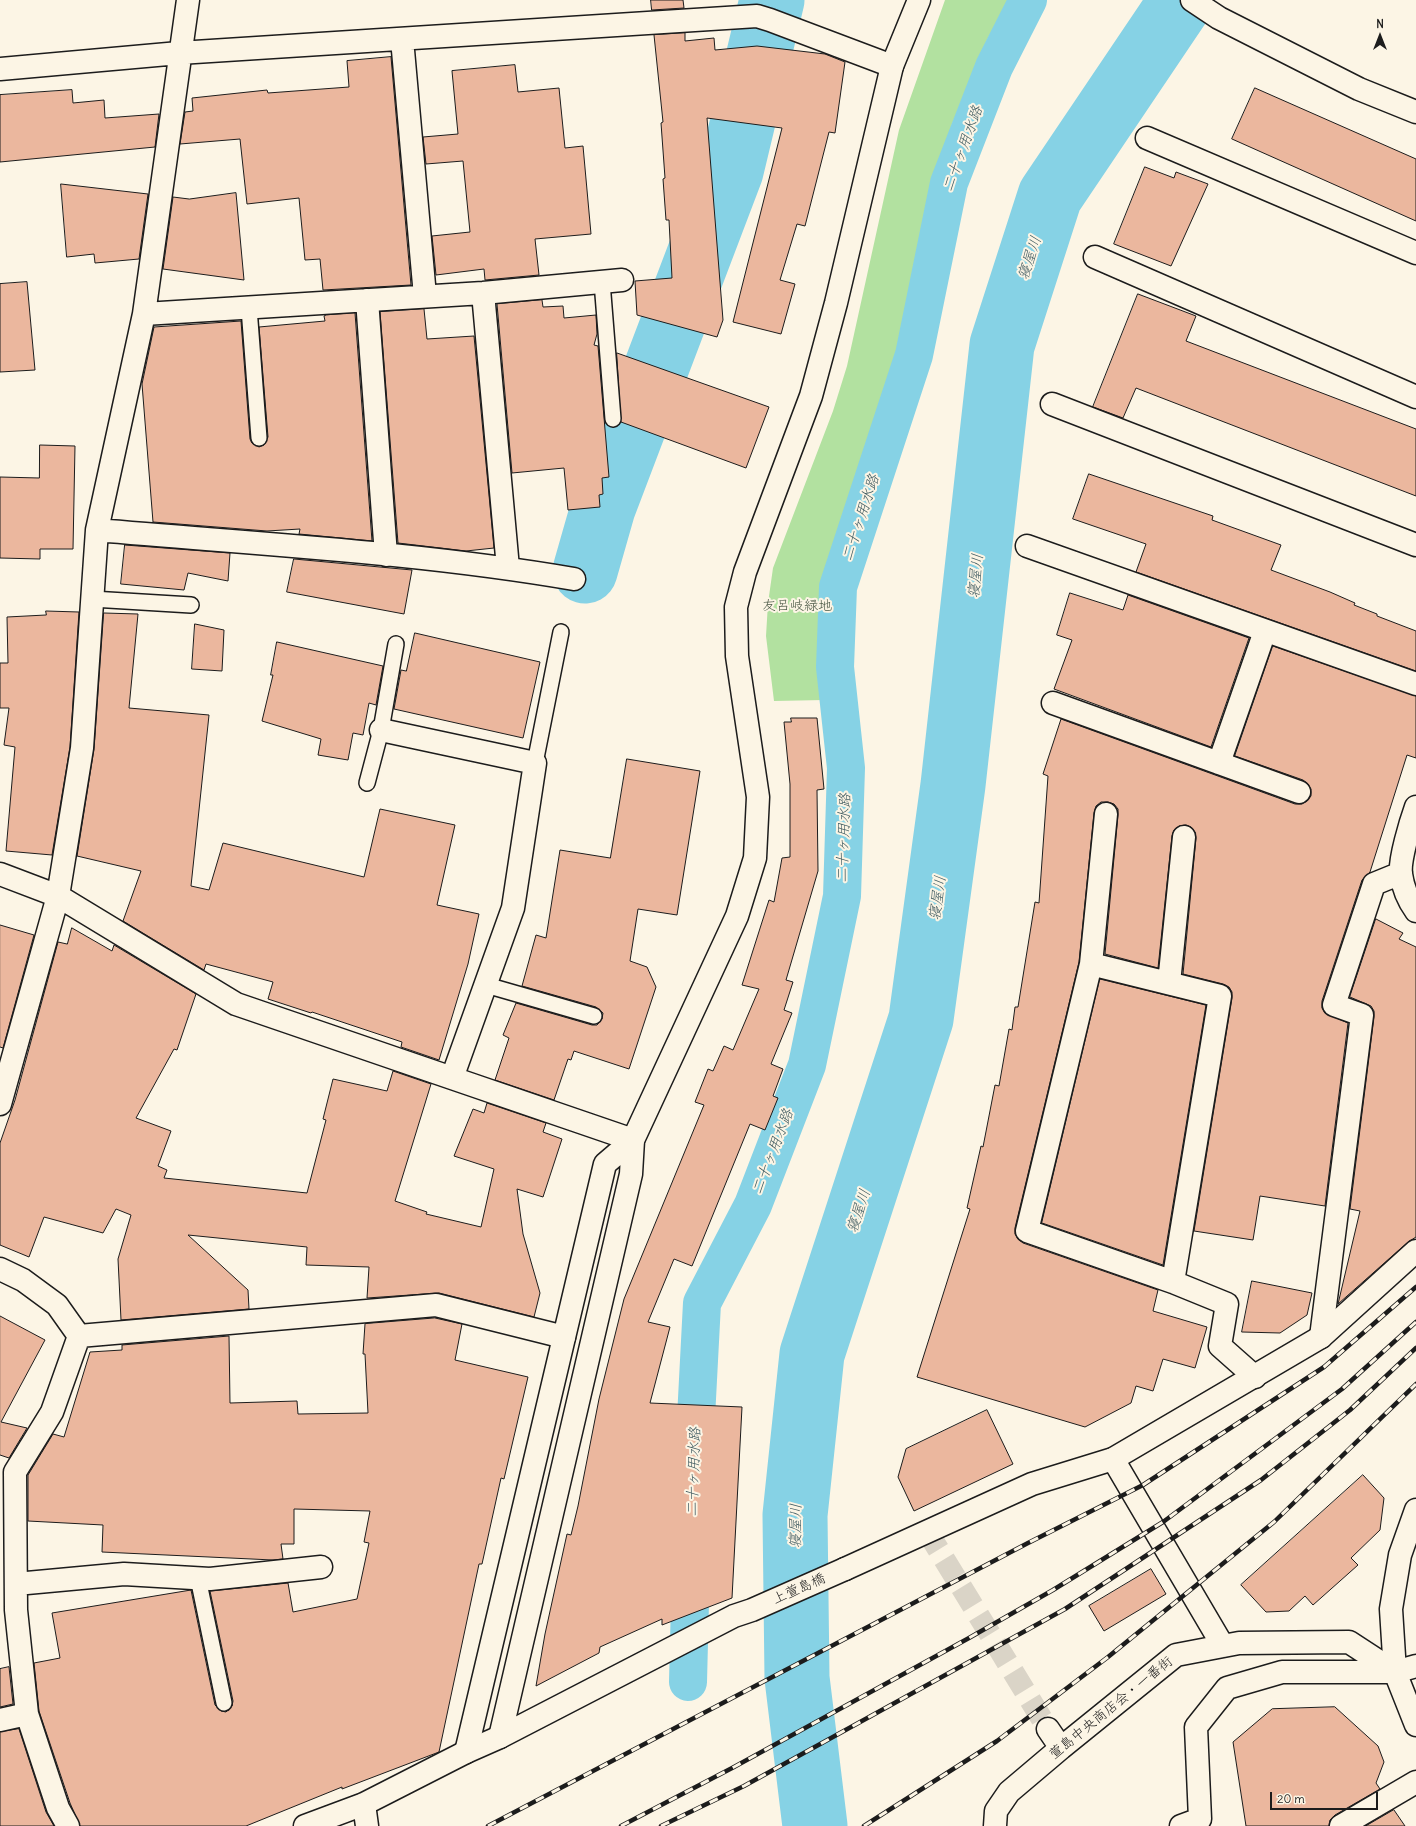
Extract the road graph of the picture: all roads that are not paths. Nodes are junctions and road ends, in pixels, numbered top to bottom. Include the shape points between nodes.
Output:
1 (188, 0) edge
2 (918, 0) edge
3 (1199, 5) edge
4 (763, 13) edge
5 (402, 39) junction
6 (179, 53) junction
7 (892, 66) junction
8 (0, 69) edge
9 (1416, 112) edge
10 (1147, 138) dead end
11 (1416, 253) edge
12 (1095, 257) dead end
13 (612, 281) joint
14 (483, 293) junction
15 (425, 296) junction
16 (367, 300) junction
17 (249, 308) junction
18 (144, 314) junction
19 (1416, 397) edge
20 (1052, 404) dead end
21 (613, 419) dead end
22 (259, 438) dead end
23 (97, 530) junction
24 (1416, 545) edge
25 (1027, 546) dead end
26 (386, 555) junction
27 (508, 568) junction
28 (574, 579) dead end
29 (92, 599) junction
30 (190, 605) dead end
31 (1265, 631) junction
32 (560, 632) dead end
33 (396, 644) dead end
34 (1416, 684) edge
35 (1053, 703) dead end
36 (381, 730) junction
37 (535, 763) junction
38 (1219, 763) junction
39 (367, 783) dead end
40 (1299, 792) dead end
41 (1416, 807) edge
42 (1106, 814) dead end
43 (1184, 837) dead end
44 (1401, 873) junction
45 (0, 874) edge
46 (58, 896) junction
47 (1416, 912) edge
48 (1091, 964) junction
49 (1169, 983) junction
50 (486, 984) junction
51 (594, 1016) dead end
52 (452, 1078) junction
53 (0, 1104) edge
54 (634, 1140) junction
55 (1416, 1251) edge
56 (0, 1269) edge
57 (1174, 1282) junction
58 (79, 1336) junction
59 (564, 1337) junction
60 (1321, 1337) junction
61 (1255, 1377) junction
62 (1113, 1459) junction
63 (1416, 1510) edge
64 (321, 1567) dead end
65 (198, 1578) junction
66 (16, 1584) junction
67 (1223, 1646) junction
68 (1416, 1666) edge
69 (1395, 1672) junction
70 (224, 1703) dead end
71 (27, 1714) junction
72 (0, 1720) edge
73 (1416, 1725) edge
74 (1048, 1729) tunnel mouth
75 (500, 1737) junction
76 (1061, 1748) junction
77 (466, 1752) junction
78 (1416, 1782) edge
79 (364, 1804) junction
80 (68, 1826) edge
81 (305, 1826) edge
82 (367, 1826) edge
83 (995, 1826) edge
84 (1181, 1826) edge
85 (1341, 1826) edge

1 - 6 street
2 - 7 street
3 - 9 street via 1359,89
4 - 5 street
4 - 7 street
5 - 6 street
5 - 15 street
6 - 8 street
6 - 18 street
7 - 54 street via 836,303 811,396 745,572 736,607 737,656 758,797 755,858 737,916
10 - 11 street
12 - 19 street
13 - 14 street
13 - 21 lane
14 - 15 street
14 - 27 street
15 - 16 street
16 - 17 street
16 - 26 street
17 - 18 street
17 - 22 lane
18 - 23 street
20 - 24 street
23 - 26 street
23 - 29 street
25 - 31 street
26 - 27 street
27 - 28 street
29 - 30 lane
29 - 46 street via 82,748
31 - 34 street
31 - 38 street
32 - 37 lane
33 - 36 lane
35 - 38 street
36 - 37 street
36 - 39 lane
37 - 50 street via 513,908
38 - 40 street
41 - 44 street via 1409,826
42 - 48 street
43 - 49 street
44 - 47 street via 1408,900
44 - 60 street via 1374,884 1334,1005 1362,1015
45 - 46 street
46 - 52 street via 236,1004
46 - 53 street
48 - 49 street
48 - 57 street via 1027,1231
49 - 57 street via 1220,996
50 - 51 lane
50 - 52 street
52 - 54 street
54 - 59 street via 605,1164
54 - 75 street via 630,1174
55 - 60 street, 上萱島橋
56 - 58 street via 24,1280 56,1305
57 - 61 street via 1227,1304 1220,1346
58 - 59 street via 436,1304
58 - 66 street via 52,1412 15,1472
59 - 77 street
60 - 61 street, 上萱島橋
61 - 62 street, 上萱島橋
62 - 67 street
62 - 75 street, 上萱島橋 via 1032,1484 734,1616
63 - 69 street via 1400,1555 1391,1609
64 - 65 street
65 - 66 street via 124,1574
65 - 70 lane
66 - 71 street via 16,1610
67 - 69 street, 萱島中央商店会・一番街 via 1239,1643 1349,1642
67 - 76 street, 萱島中央商店会・一番街 via 1176,1655
68 - 69 street
69 - 73 street
69 - 84 street via 1282,1672 1227,1688 1196,1726 1200,1819
71 - 72 street
71 - 80 street via 58,1808
74 - 76 street
75 - 77 street, 上萱島橋
76 - 83 street, 萱島中央商店会・一番街 via 1009,1792 996,1811
77 - 79 street, 上萱島橋
78 - 85 street
79 - 81 street, 上萱島橋
79 - 82 street

